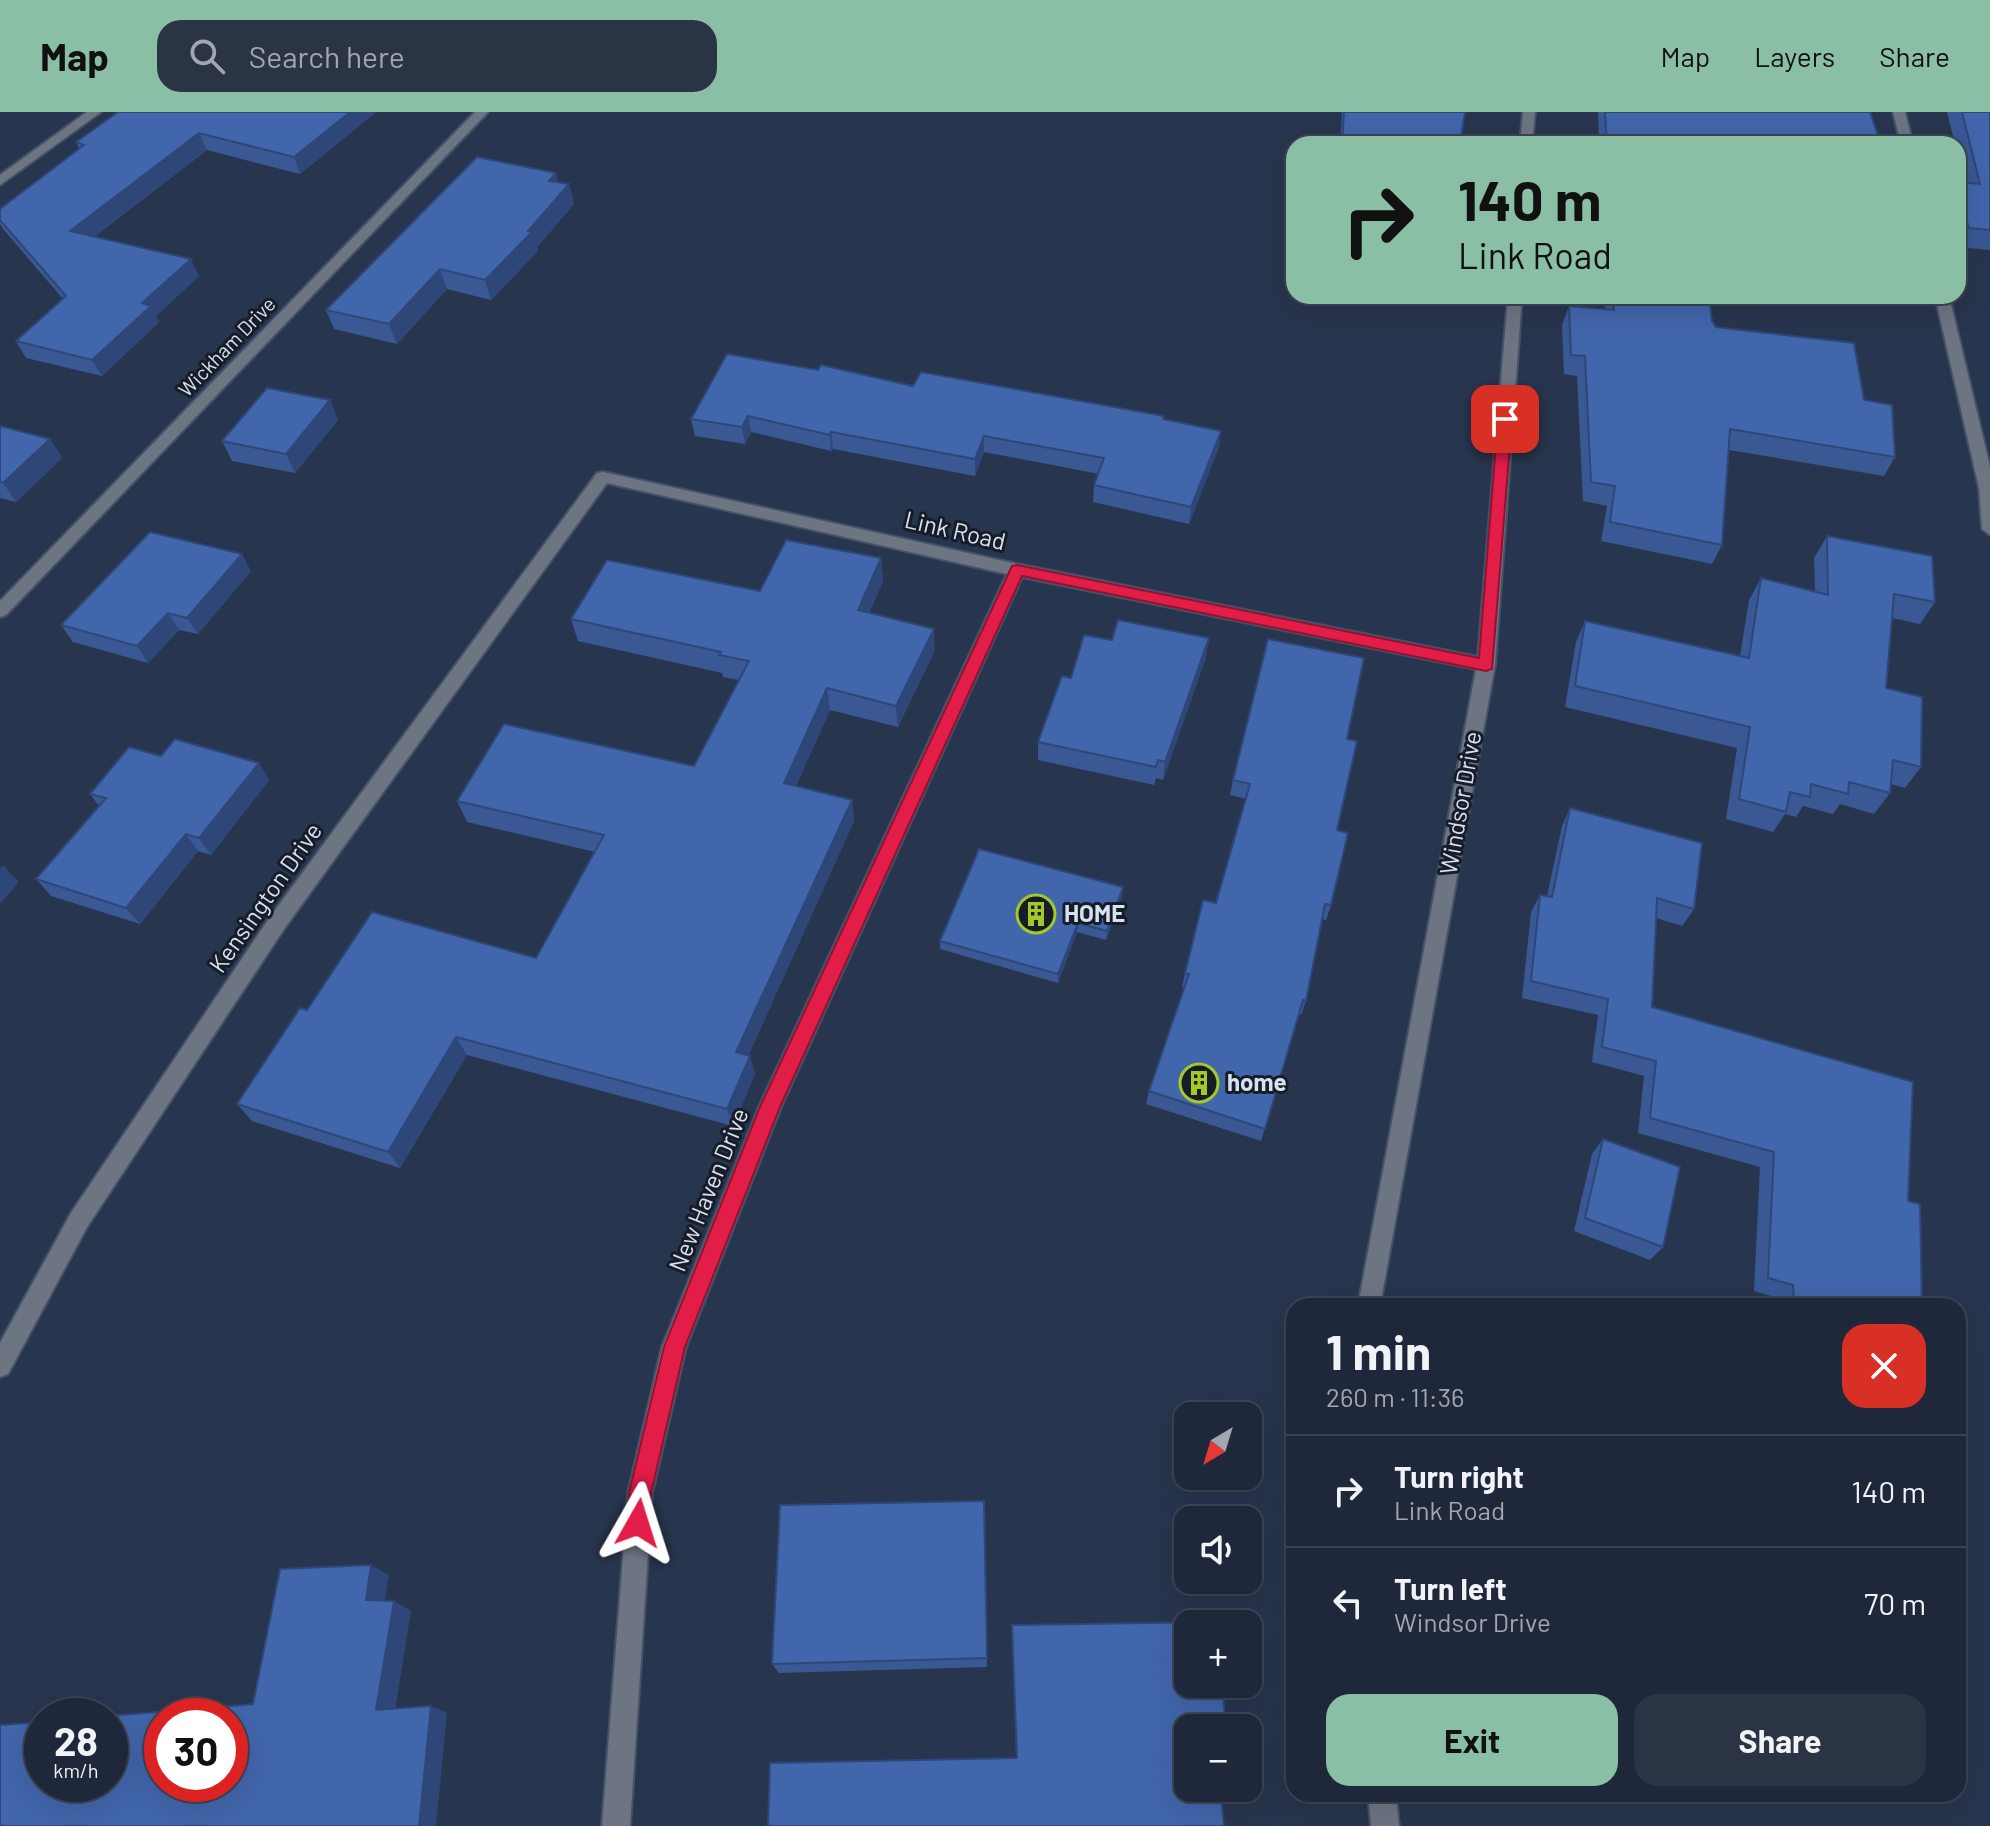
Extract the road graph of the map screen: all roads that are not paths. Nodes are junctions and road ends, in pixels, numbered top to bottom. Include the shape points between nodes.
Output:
1 (95, 112) edge
2 (482, 112) edge
3 (1529, 112) edge
4 (1899, 112) edge
5 (1527, 136) edge
6 (1905, 136) edge
7 (0, 181) edge
8 (1514, 304) edge
9 (1944, 304) edge
10 (603, 477) joint
11 (1990, 529) edge
12 (1017, 570) junction
13 (0, 611) edge
14 (1486, 665) junction
15 (1370, 1298) edge
16 (0, 1366) edge
17 (1383, 1802) edge
18 (616, 1826) edge
19 (1385, 1826) edge

1 - 7 street
2 - 13 street, Wickham Drive
3 - 5 street
4 - 6 street
8 - 14 street, Windsor Drive
9 - 11 street via 1987,488
10 - 12 street, Link Road
10 - 16 street, Kensington Drive via 277,923 79,1220
12 - 14 street, Link Road
12 - 18 street, New Haven Drive via 770,1107 674,1347 640,1493
14 - 15 street, Windsor Drive
17 - 19 street

